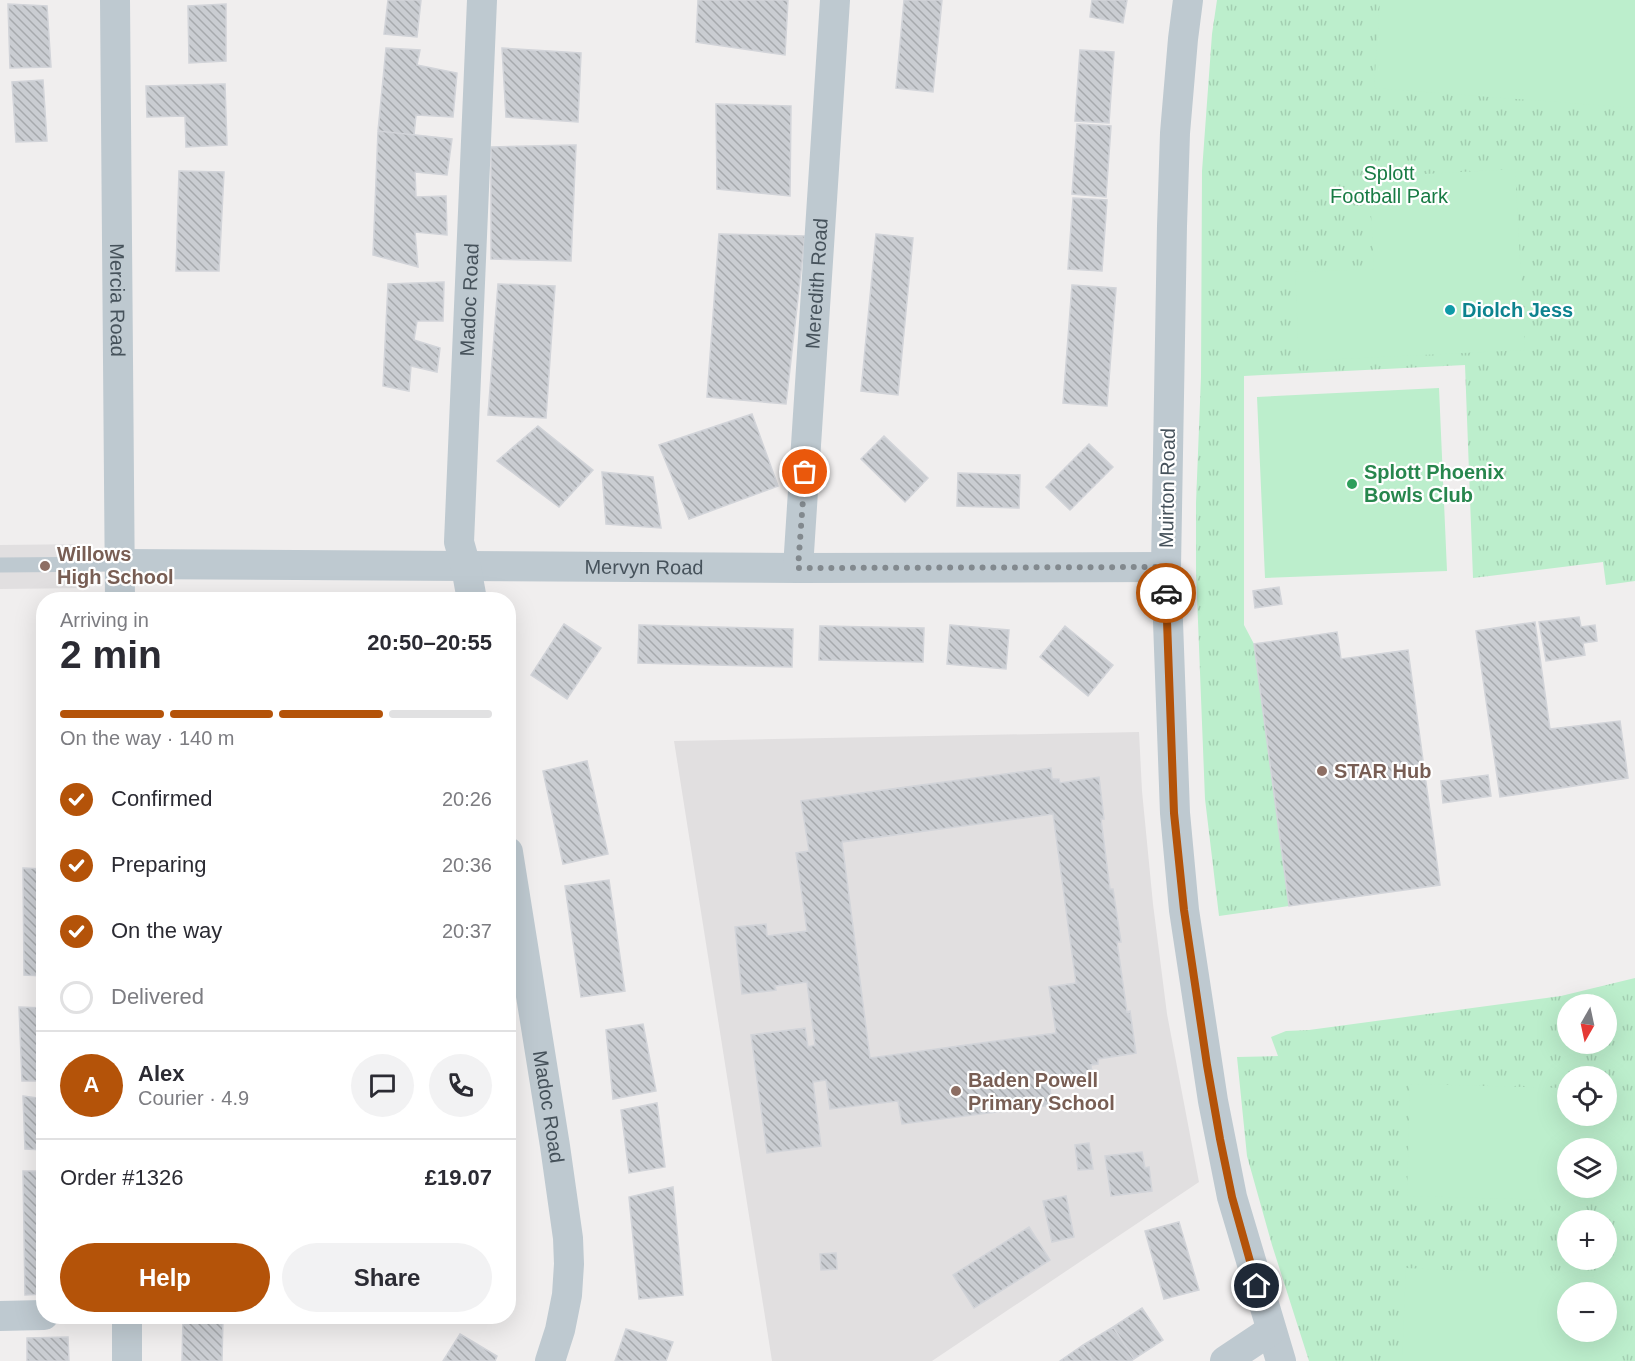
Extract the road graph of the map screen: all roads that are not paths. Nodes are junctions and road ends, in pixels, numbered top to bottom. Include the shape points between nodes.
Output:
1 (115, 0) edge
2 (482, 0) edge
3 (835, 0) edge
4 (1188, 0) edge
5 (120, 564) junction
6 (0, 565) edge
7 (466, 567) junction
8 (1166, 567) junction
9 (798, 568) junction
10 (120, 592) edge
11 (471, 592) edge
12 (516, 902) edge
13 (0, 1316) edge
14 (36, 1316) edge
15 (127, 1324) edge
16 (1270, 1331) junction
17 (127, 1361) edge
18 (550, 1361) edge
19 (1225, 1361) edge
20 (1281, 1361) edge

1 - 5 street, Mercia Road
2 - 7 street, Madoc Road via 459,542
3 - 9 street, Meredith Road
4 - 8 street, Muirton Road via 1175,133
5 - 6 lane
5 - 7 street, Mervyn Road
5 - 10 street, Mercia Road
7 - 9 street, Mervyn Road
7 - 11 street, Madoc Road
8 - 9 street, Mervyn Road
8 - 16 street, Muirton Road via 1174,813 1184,910 1232,1197
12 - 18 street, Madoc Road via 568,1238 567,1295
13 - 14 street
15 - 17 street
16 - 19 street
16 - 20 street, Muirton Road

